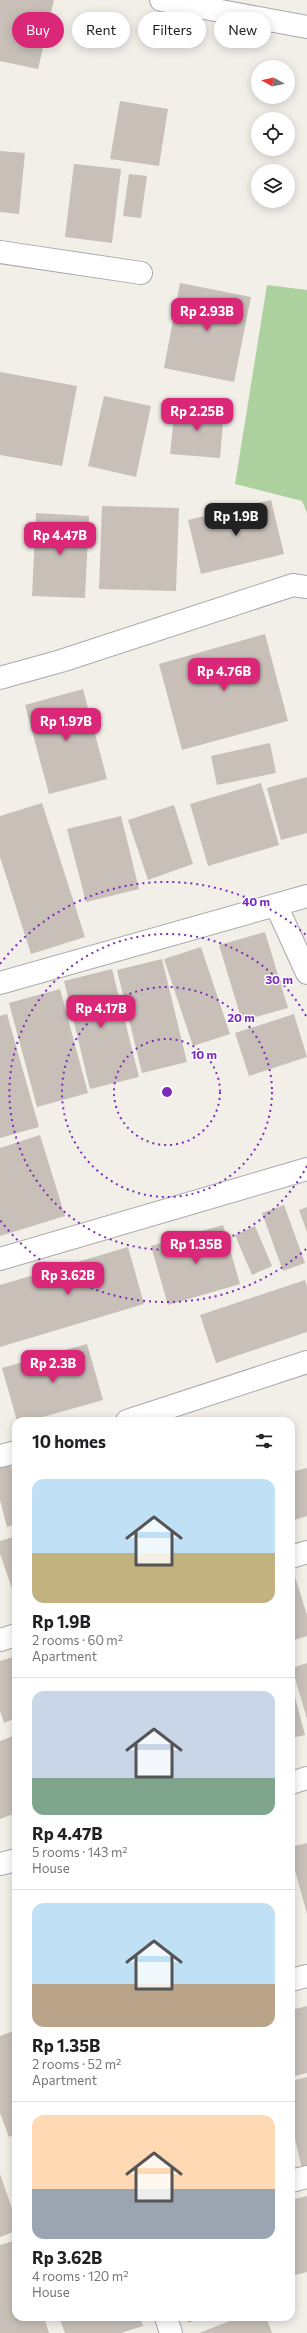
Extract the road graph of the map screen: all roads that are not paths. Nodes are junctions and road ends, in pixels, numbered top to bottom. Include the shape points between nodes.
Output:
1 (161, 0) edge
2 (307, 27) edge
3 (0, 252) edge
4 (141, 273) dead end
5 (307, 587) edge
6 (0, 678) edge
7 (307, 896) edge
8 (276, 905) junction
9 (307, 973) edge
10 (0, 983) edge
11 (307, 1169) edge
12 (0, 1259) edge
13 (307, 1362) edge
14 (139, 1417) edge
15 (12, 1453) edge
16 (0, 1456) edge
17 (307, 1552) edge
18 (295, 1556) edge
19 (12, 1636) edge
20 (0, 1640) edge
21 (307, 1778) edge
22 (295, 1782) edge
23 (307, 1976) edge
24 (295, 1979) edge
25 (307, 2177) edge
26 (295, 2180) edge
27 (167, 2321) edge
28 (171, 2333) edge

1 - 2 street
3 - 4 street
5 - 6 street via 294,585 62,661
7 - 8 street
8 - 9 street
8 - 10 street
11 - 12 street
13 - 14 street
15 - 16 street
17 - 18 street
19 - 20 street
21 - 22 street
23 - 24 street
25 - 26 street
27 - 28 street

